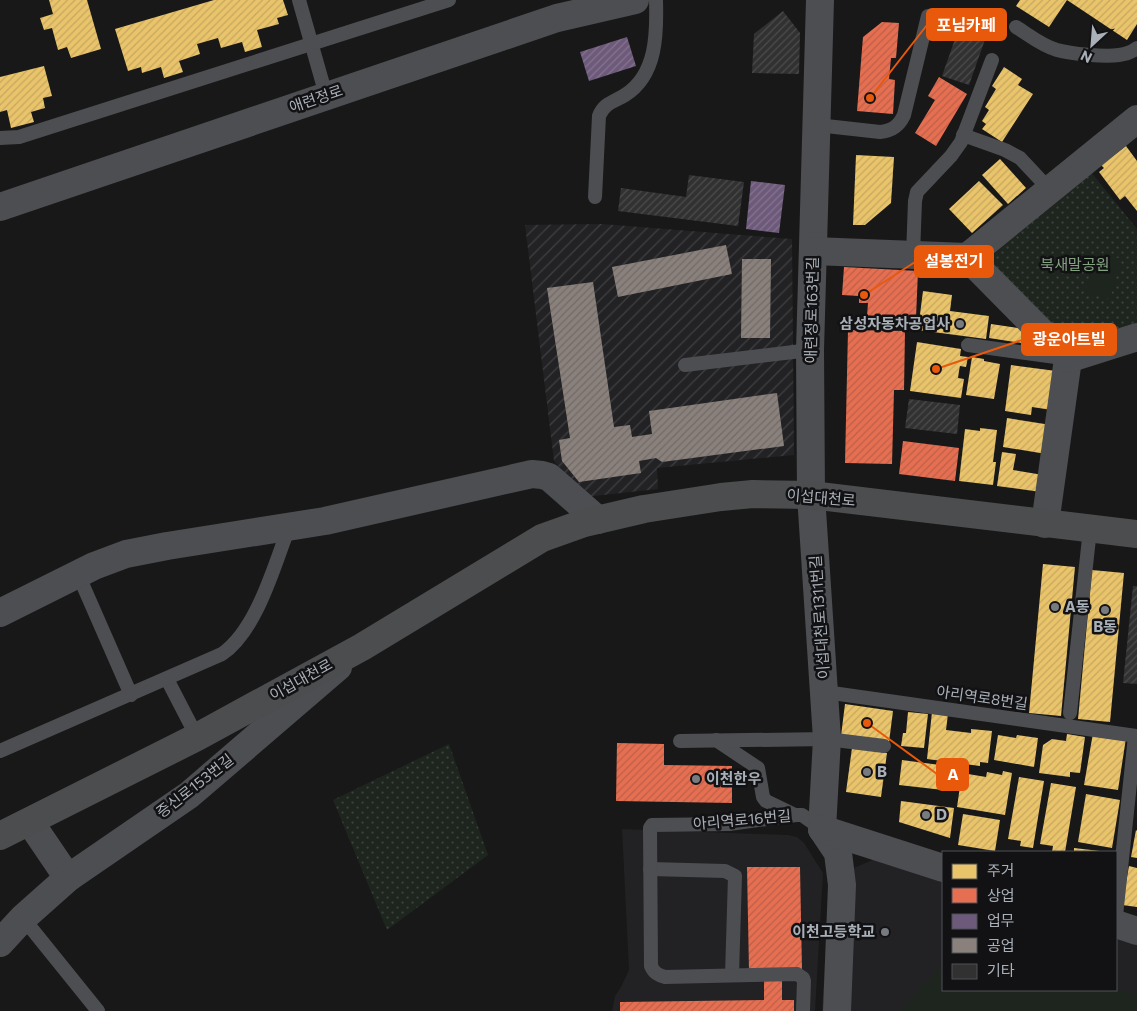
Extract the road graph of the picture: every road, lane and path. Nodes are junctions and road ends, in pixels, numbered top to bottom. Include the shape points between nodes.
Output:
1 (299, 0) edge
2 (449, 0) edge
3 (635, 0) edge
4 (656, 0) edge
5 (820, 0) edge
6 (928, 16) dead end
7 (1016, 27) dead end
8 (312, 44) junction
9 (1137, 48) edge
10 (992, 60) dead end
11 (326, 95) junction
12 (1137, 119) edge
13 (816, 124) junction
14 (964, 135) junction
15 (0, 138) edge
16 (1050, 190) junction
17 (595, 196) dead end
18 (0, 207) edge
19 (813, 251) junction
20 (913, 255) junction
21 (967, 257) junction
22 (1137, 337) edge
23 (968, 345) dead end
24 (810, 350) junction
25 (1068, 359) junction
26 (685, 366) dead end
27 (811, 495) junction
28 (598, 520) junction
29 (1045, 524) junction
30 (289, 528) junction
31 (1090, 529) junction
32 (1137, 534) edge
33 (78, 574) junction
34 (0, 613) edge
35 (362, 647) junction
36 (167, 679) junction
37 (825, 692) junction
38 (131, 694) junction
39 (1070, 713) dead end
40 (1136, 736) edge
41 (198, 738) junction
42 (827, 739) junction
43 (716, 740) junction
44 (680, 741) dead end
45 (884, 746) dead end
46 (0, 751) edge
47 (796, 815) junction
48 (30, 822) junction
49 (822, 829) junction
50 (0, 836) edge
51 (942, 868) edge
52 (650, 869) junction
53 (68, 878) junction
54 (1117, 907) edge
55 (23, 918) junction
56 (1117, 924) edge
57 (1137, 930) edge
58 (0, 942) edge
59 (732, 975) junction
60 (98, 1011) edge
61 (803, 1011) edge
62 (838, 1011) edge

1 - 8 lane
2 - 8 lane
3 - 11 street, 애련정로 via 557,18
4 - 17 lane via 656,37 646,71 632,90 605,105 599,116
5 - 13 street, 애련정로163번길
6 - 13 lane via 904,115 898,125 880,132
7 - 9 lane via 1056,50 1118,55 1128,54
8 - 11 lane
8 - 15 lane via 19,137
10 - 14 lane
11 - 18 street, 애련정로
12 - 16 street
13 - 19 street, 애련정로163번길
14 - 16 lane via 1020,158
14 - 20 lane via 956,150 917,192
16 - 21 street
19 - 20 street
19 - 24 street, 애련정로163번길
20 - 21 street
21 - 25 street
22 - 25 street
23 - 25 lane
24 - 26 lane
24 - 27 street, 애련정로163번길
25 - 29 street
27 - 28 main road, 이섭대천로 via 721,497
27 - 29 main road, 이섭대천로
27 - 37 street, 이섭대천로1311번길
28 - 30 street via 549,477 532,474
28 - 35 main road, 이섭대천로 via 542,538
29 - 31 main road, 이섭대천로
30 - 33 street via 126,554
30 - 36 lane via 261,600 237,640 222,654
31 - 32 main road, 이섭대천로
31 - 39 lane
33 - 34 street
33 - 38 lane
35 - 41 main road, 이섭대천로
35 - 53 street, 증신로153번길 via 189,795
36 - 38 lane
36 - 41 lane
37 - 40 lane, 아리역로8번길
37 - 42 street, 이섭대천로1311번길
38 - 46 lane
40 - 54 lane, 아리역로8번길
41 - 48 main road, 이섭대천로
42 - 43 lane
42 - 45 lane
42 - 49 street, 이섭대천로1311번길
43 - 44 lane
43 - 47 lane via 758,768 766,801
47 - 49 lane, 아리역로16번길 via 802,815
47 - 52 lane, 아리역로16번길 via 729,824 650,826
48 - 50 main road, 이섭대천로
48 - 53 street
49 - 51 street, 아리역로16번길
49 - 62 street via 838,853 842,885
52 - 59 lane via 653,970 666,976
52 - 59 lane via 725,871 735,876
53 - 55 street, 증신로153번길
55 - 58 street, 증신로153번길
55 - 60 lane
56 - 57 street
59 - 61 lane via 800,976 804,981

